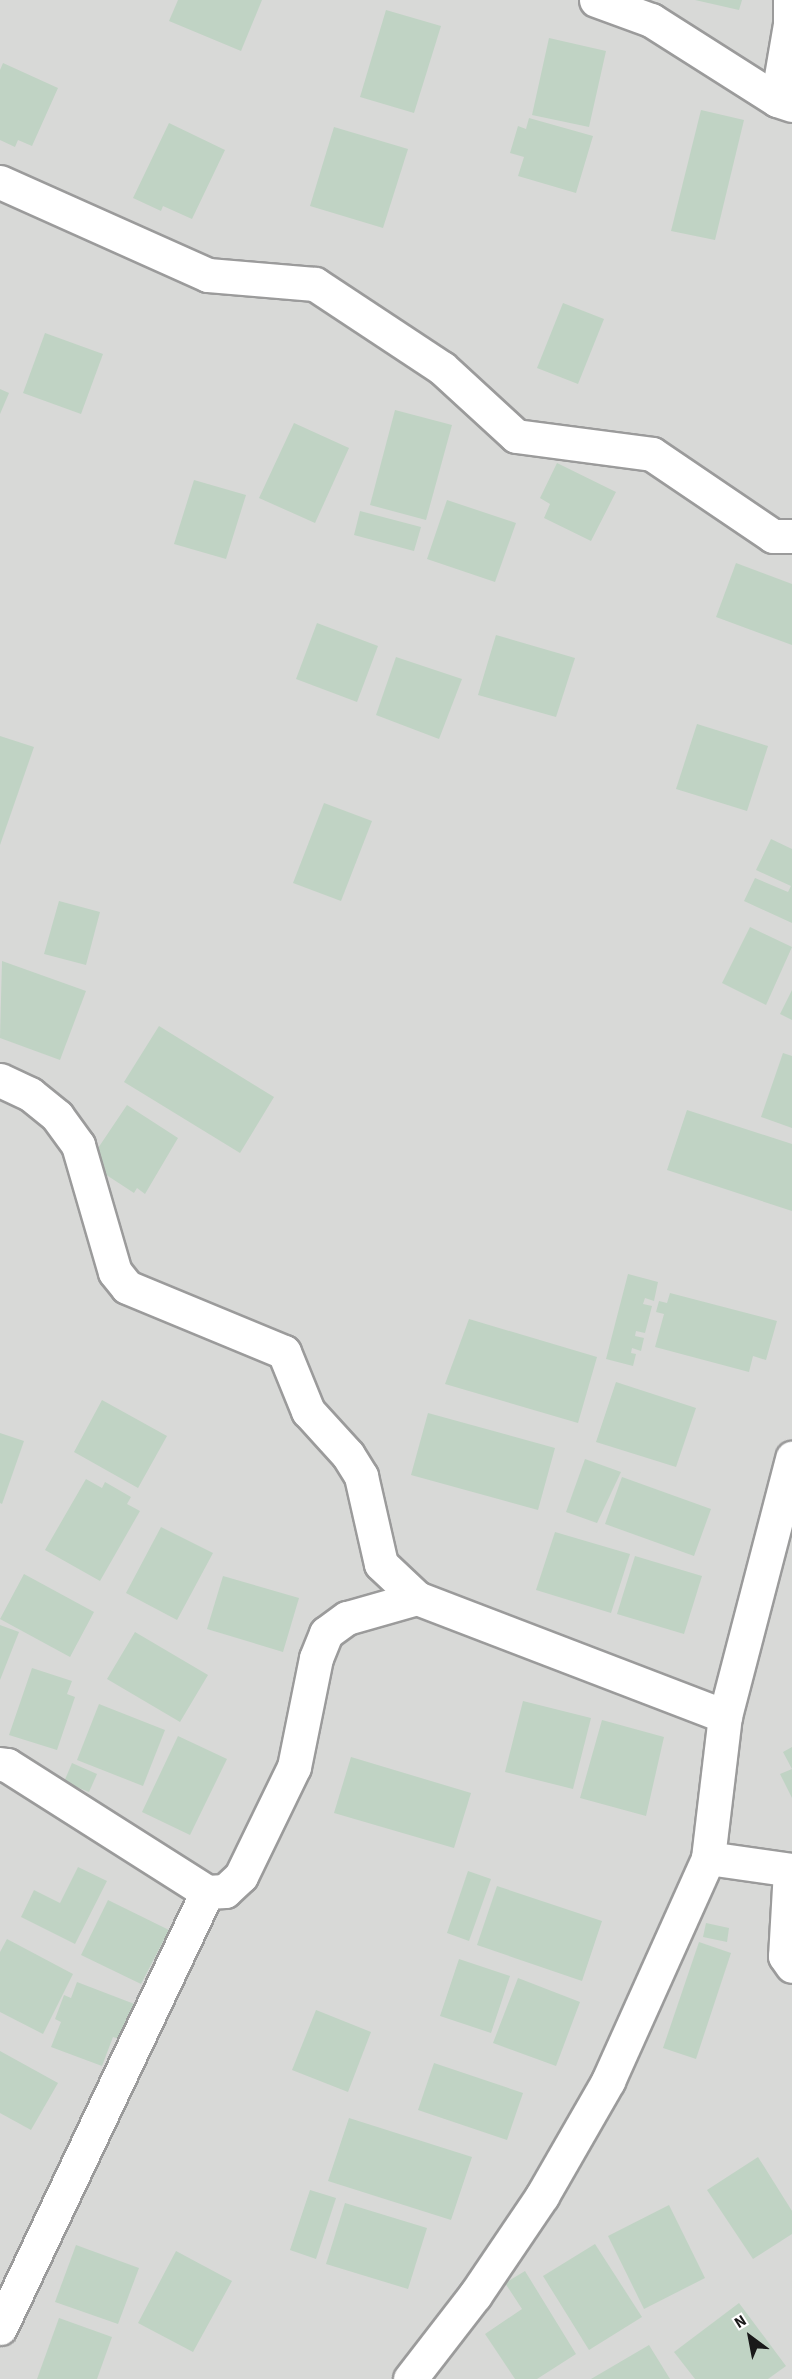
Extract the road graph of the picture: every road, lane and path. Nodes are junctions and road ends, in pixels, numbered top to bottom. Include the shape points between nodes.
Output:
1 (596, 0) edge
2 (790, 0) edge
3 (784, 103) edge
4 (0, 182) edge
5 (792, 536) edge
6 (0, 1080) edge
7 (792, 1458) edge
8 (417, 1598) junction
9 (725, 1716) junction
10 (0, 1764) edge
11 (708, 1858) junction
12 (791, 1870) edge
13 (207, 1893) junction
14 (792, 1966) edge
15 (0, 2328) edge
16 (410, 2379) edge

1 - 3 street via 651,20
2 - 3 street
4 - 5 street via 208,275 315,284 442,368 516,436 652,454 772,536
6 - 8 street via 30,1094 57,1116 78,1145 115,1272 127,1287 284,1352 308,1411 348,1455 361,1476 381,1564
7 - 9 street
8 - 9 street
8 - 13 street via 347,1618 326,1633 316,1658 294,1767 241,1876 225,1891
9 - 11 street
10 - 13 street
11 - 12 street
11 - 16 street via 608,2081 548,2186 475,2295
12 - 14 street via 785,1956
13 - 15 street

